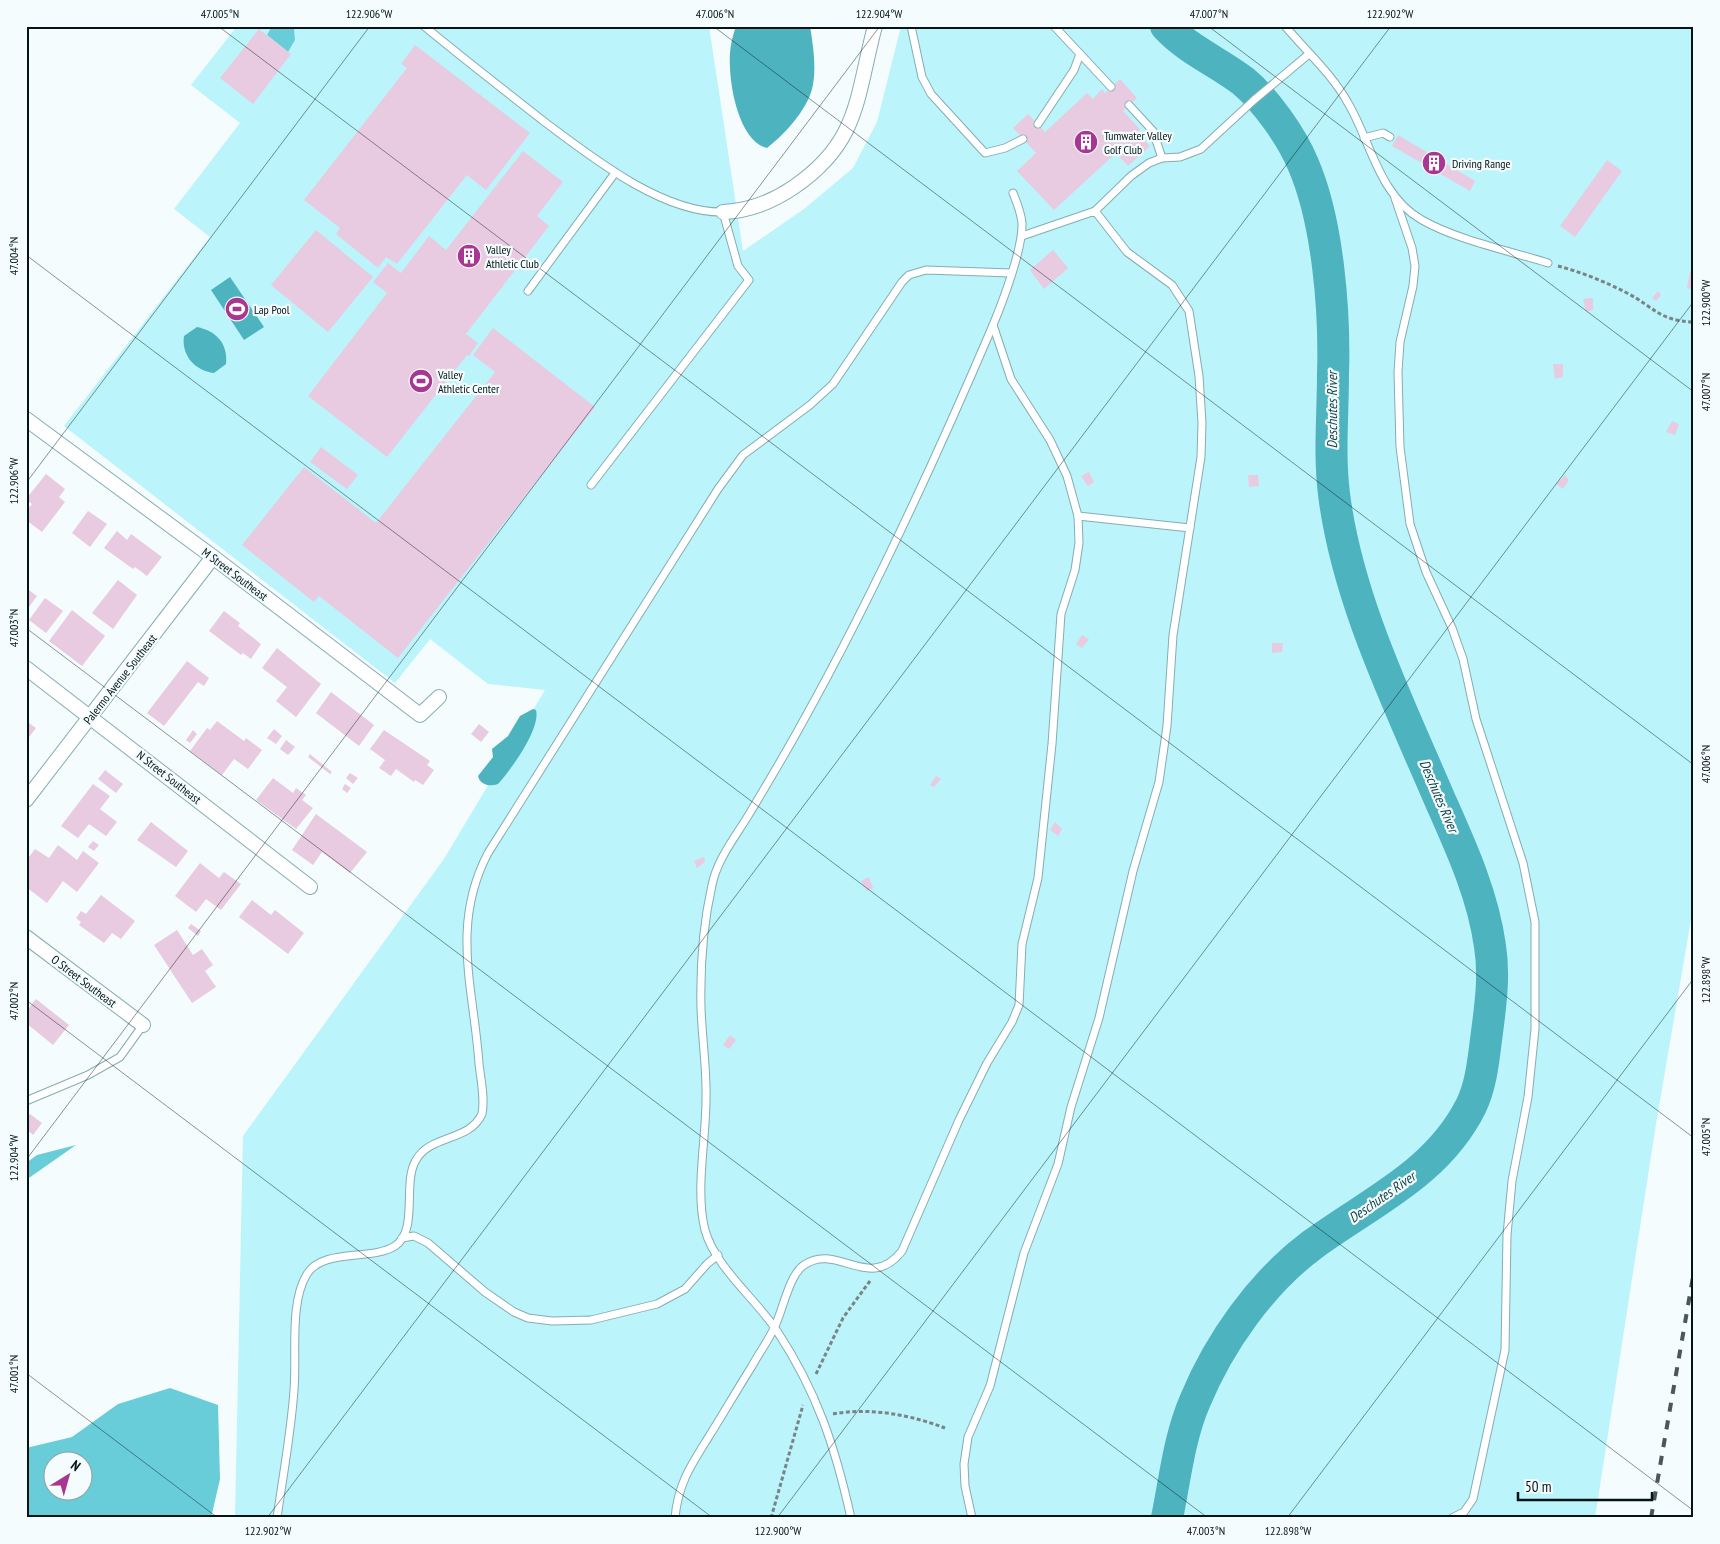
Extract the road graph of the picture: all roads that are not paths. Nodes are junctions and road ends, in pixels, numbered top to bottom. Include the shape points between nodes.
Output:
1 (424, 26) edge
2 (875, 26) edge
3 (910, 26) edge
4 (1054, 26) edge
5 (1285, 26) edge
6 (1080, 54) junction
7 (1309, 54) junction
8 (1112, 87) dead end
9 (1129, 106) dead end
10 (1038, 124) dead end
11 (1390, 137) dead end
12 (1364, 138) junction
13 (1023, 139) dead end
14 (1162, 158) junction
15 (615, 173) junction
16 (1012, 194) dead end
17 (1395, 198) junction
18 (1095, 211) junction
19 (723, 212) junction
20 (1022, 236) junction
21 (1548, 263) road end
22 (1010, 273) junction
23 (528, 291) dead end
24 (993, 325) junction
25 (26, 419) edge
26 (591, 484) dead end
27 (1078, 516) junction
28 (1190, 528) junction
29 (213, 557) junction
30 (26, 668) edge
31 (439, 697) dead end
32 (91, 716) junction
33 (26, 800) edge
34 (310, 887) dead end
35 (26, 937) edge
36 (142, 1025) joint
37 (26, 1101) edge
38 (402, 1238) junction
39 (718, 1256) junction
40 (775, 1327) junction
41 (277, 1518) edge
42 (676, 1518) edge
43 (851, 1518) edge
44 (972, 1518) edge
45 (1452, 1518) edge

1 - 15 lane
2 - 19 street via 854,112 833,154 809,177 783,195 760,206
3 - 13 lane via 922,77 930,94 985,153
4 - 6 lane
5 - 7 lane
6 - 8 lane
6 - 10 lane via 1074,70
7 - 12 lane via 1329,75 1348,103
7 - 14 lane via 1200,149 1180,157
9 - 14 lane via 1153,131
11 - 12 lane via 1383,133
12 - 17 lane
14 - 18 lane via 1131,176
15 - 19 lane via 689,207
15 - 23 lane
16 - 20 lane via 1020,210
17 - 21 lane via 1421,220 1443,230
17 - 45 lane via 1412,248 1414,266 1398,372 1400,447 1410,524 1426,572 1463,659 1476,719 1515,833 1530,892 1536,949 1535,1028 1526,1105 1514,1160 1507,1235 1505,1350 1473,1499 1464,1512
18 - 20 lane
18 - 28 lane via 1127,252 1172,285 1188,311 1198,366 1202,424 1201,457
19 - 26 lane via 738,266 749,280
20 - 22 lane
22 - 24 lane
22 - 38 lane via 926,270 909,275 902,282 833,384 758,443 732,468 579,709 488,854 475,883 467,919 466,954 478,1048 482,1114 469,1130 433,1144 416,1160 412,1171 408,1220
24 - 27 lane via 1011,379 1050,440 1067,476
24 - 39 lane via 868,599 713,881 701,966 701,1011 707,1065 702,1188 706,1234
25 - 29 street, M Street Southeast
27 - 28 lane
27 - 40 lane via 1078,556 1061,614 1040,861 1022,944 1021,994 1017,1013 987,1063 902,1251 891,1263 878,1269 860,1268 826,1258 804,1265 796,1273
28 - 44 lane via 1173,635 1167,726 1159,782 1133,871 1100,1018 1073,1099 1058,1164 1024,1253 990,1386 968,1437 965,1486
29 - 31 street, M Street Southeast via 420,715
29 - 32 street, Palermo Avenue Southeast
30 - 32 street, N Street Southeast
32 - 33 street, Palermo Avenue Southeast
32 - 34 street, N Street Southeast
35 - 36 street, O Street Southeast
36 - 37 lane via 120,1057 88,1075
38 - 39 lane via 414,1236 428,1243 485,1292 514,1312 528,1318 552,1321 591,1320 657,1304 685,1288
38 - 41 lane via 394,1247 384,1251 338,1257 320,1264 308,1272 302,1283 297,1310 294,1391
39 - 40 lane
40 - 42 lane via 686,1474
40 - 43 lane via 810,1386 823,1416

